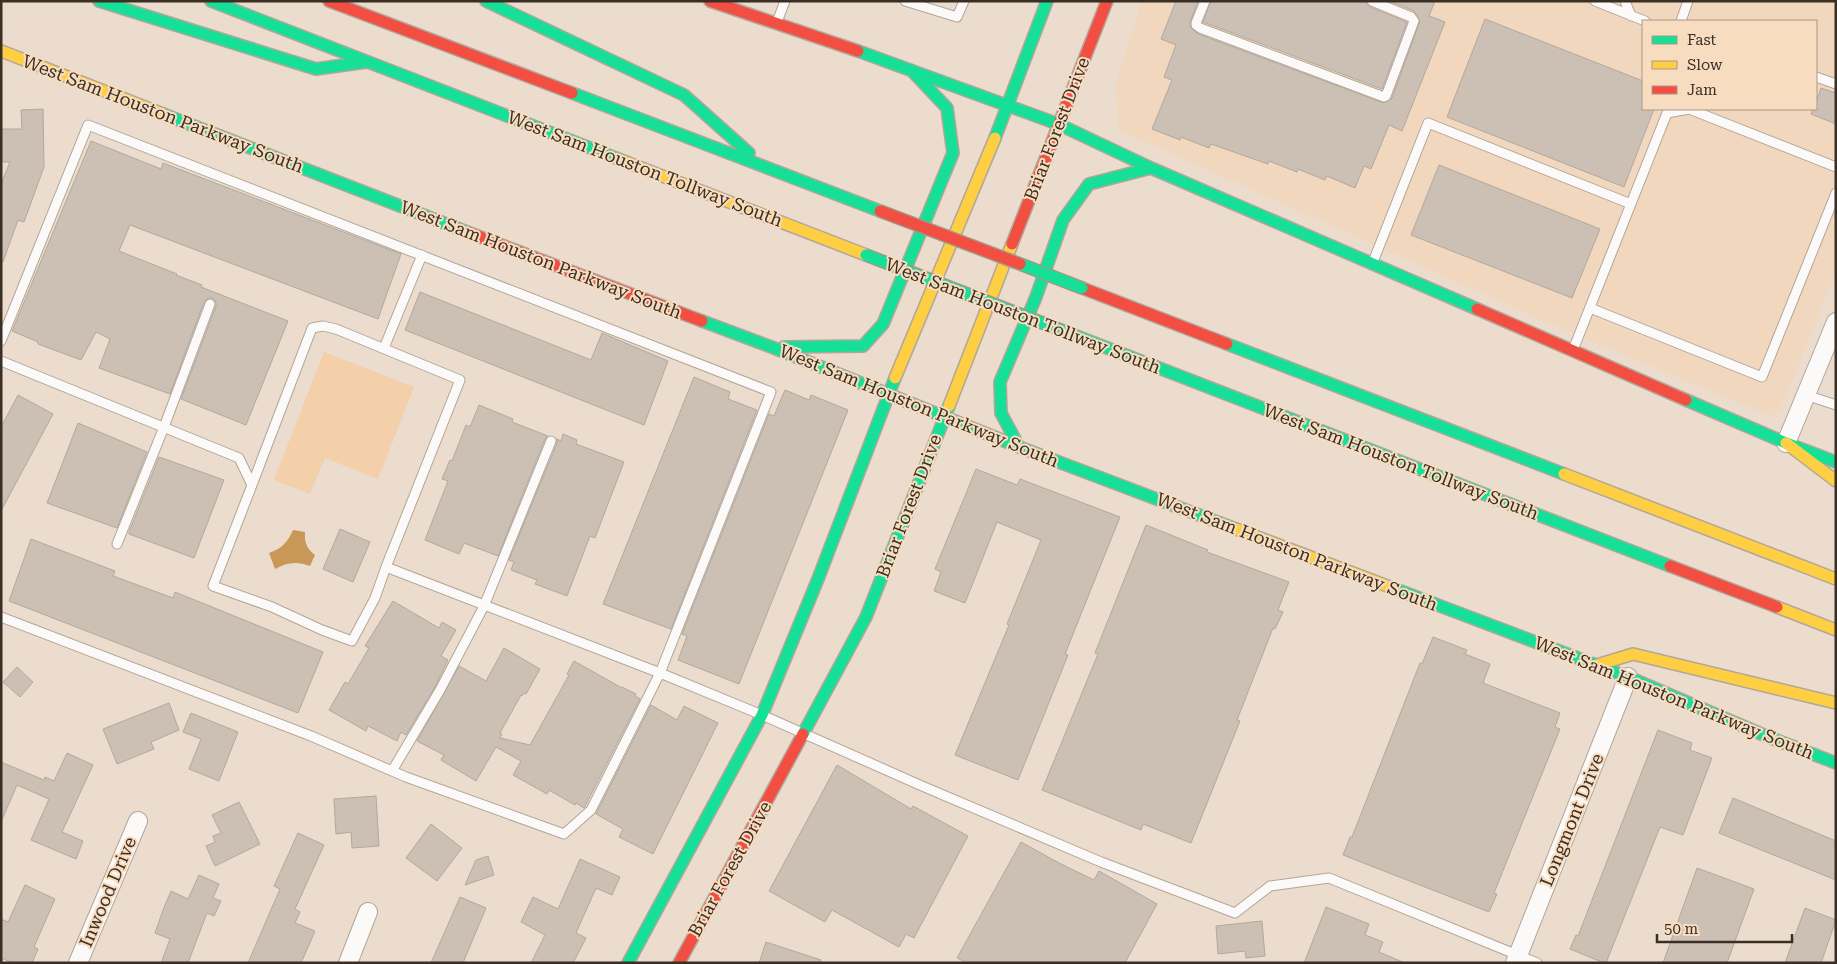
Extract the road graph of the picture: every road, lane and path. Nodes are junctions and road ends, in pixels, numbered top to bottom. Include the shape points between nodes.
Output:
1 (98, 1) edge
2 (211, 1) edge
3 (329, 1) edge
4 (486, 1) edge
5 (710, 1) edge
6 (785, 1) edge
7 (905, 1) edge
8 (964, 1) edge
9 (1047, 1) edge
10 (1107, 1) edge
11 (1205, 1) edge
12 (1372, 1) edge
13 (1595, 1) edge
14 (1624, 1) edge
15 (1688, 1) edge
16 (1631, 16) junction
17 (1642, 20) edge
18 (1681, 20) edge
19 (776, 23) junction
20 (1, 51) edge
21 (368, 62) junction
22 (910, 69) junction
23 (1817, 78) edge
24 (1836, 84) edge
25 (1009, 105) junction
26 (1684, 110) edge
27 (1692, 110) edge
28 (1058, 124) junction
29 (761, 164) junction
30 (1836, 167) edge
31 (1151, 168) junction
32 (1836, 193) edge
33 (1631, 204) junction
34 (422, 255) junction
35 (1372, 264) junction
36 (210, 304) dead end
37 (1590, 308) junction
38 (1836, 322) edge
39 (1, 341) edge
40 (384, 348) junction
41 (774, 348) junction
42 (1573, 351) junction
43 (1, 361) edge
44 (889, 394) junction
45 (1806, 394) junction
46 (1836, 405) edge
47 (944, 416) junction
48 (164, 427) junction
49 (551, 441) dead end
50 (1786, 444) junction
51 (1020, 447) junction
52 (1836, 462) edge
53 (1836, 482) edge
54 (252, 485) junction
55 (117, 544) dead end
56 (386, 568) junction
57 (1836, 579) edge
58 (484, 606) junction
59 (1, 617) edge
60 (1836, 630) edge
61 (1597, 665) junction
62 (660, 673) junction
63 (1628, 677) junction
64 (1836, 704) edge
65 (762, 715) junction
66 (804, 735) junction
67 (1836, 763) edge
68 (392, 771) junction
69 (138, 821) dead end
70 (368, 912) dead end
71 (1517, 959) edge
72 (78, 963) edge
73 (348, 963) edge
74 (628, 963) edge
75 (678, 963) edge
76 (1538, 963) edge

1 - 21 main road via 316,69
2 - 21 main road, West Sam Houston Tollway South
3 - 29 main road
4 - 29 main road via 684,95
5 - 19 main road
6 - 19 lane
7 - 8 lane via 957,17
9 - 25 main road
10 - 28 main road, Briar Forest Drive
11 - 12 lane via 1196,25 1382,97 1386,96 1414,19
13 - 16 lane
14 - 16 lane
15 - 18 lane
16 - 17 lane
19 - 22 main road
20 - 41 main road, West Sam Houston Parkway South
21 - 60 main road, West Sam Houston Tollway South, bridge
22 - 25 main road
22 - 41 main road via 947,108 953,153 883,324 863,346
23 - 24 lane
25 - 28 main road
25 - 44 main road
26 - 33 lane via 1667,113
27 - 30 lane
28 - 31 main road
28 - 47 main road, Briar Forest Drive
29 - 57 main road, bridge
31 - 35 main road
31 - 51 main road via 1089,184 1063,220 1036,297 1000,382 1001,413
32 - 37 lane via 1762,377
33 - 35 lane via 1428,123
33 - 37 lane
34 - 39 lane via 88,125
34 - 40 lane
34 - 62 lane via 771,392
35 - 42 main road
36 - 48 lane
37 - 42 lane
38 - 45 street
40 - 54 lane via 336,329 312,328
40 - 56 lane via 460,380
41 - 44 main road, West Sam Houston Parkway South
42 - 50 main road
43 - 48 lane
44 - 47 main road, West Sam Houston Parkway South
44 - 65 main road
45 - 46 lane
45 - 50 street
47 - 51 main road, West Sam Houston Parkway South
47 - 66 main road, Briar Forest Drive via 866,617
48 - 54 lane via 239,458
48 - 55 lane
49 - 58 lane
50 - 52 main road
50 - 53 main road
51 - 61 main road, West Sam Houston Parkway South
54 - 56 lane via 213,586 352,641 375,598
56 - 58 lane
58 - 62 lane
58 - 68 lane
59 - 68 lane via 311,736
61 - 63 main road, West Sam Houston Parkway South
61 - 64 main road via 1633,654
62 - 65 lane
62 - 68 lane via 591,810 564,834
63 - 67 main road, West Sam Houston Parkway South
63 - 71 street, Longmont Drive
65 - 66 lane
65 - 74 main road
66 - 71 lane via 1101,862 1235,913 1270,886 1329,878
66 - 75 main road, Briar Forest Drive
69 - 72 street, Inwood Drive
70 - 73 street
71 - 76 lane

